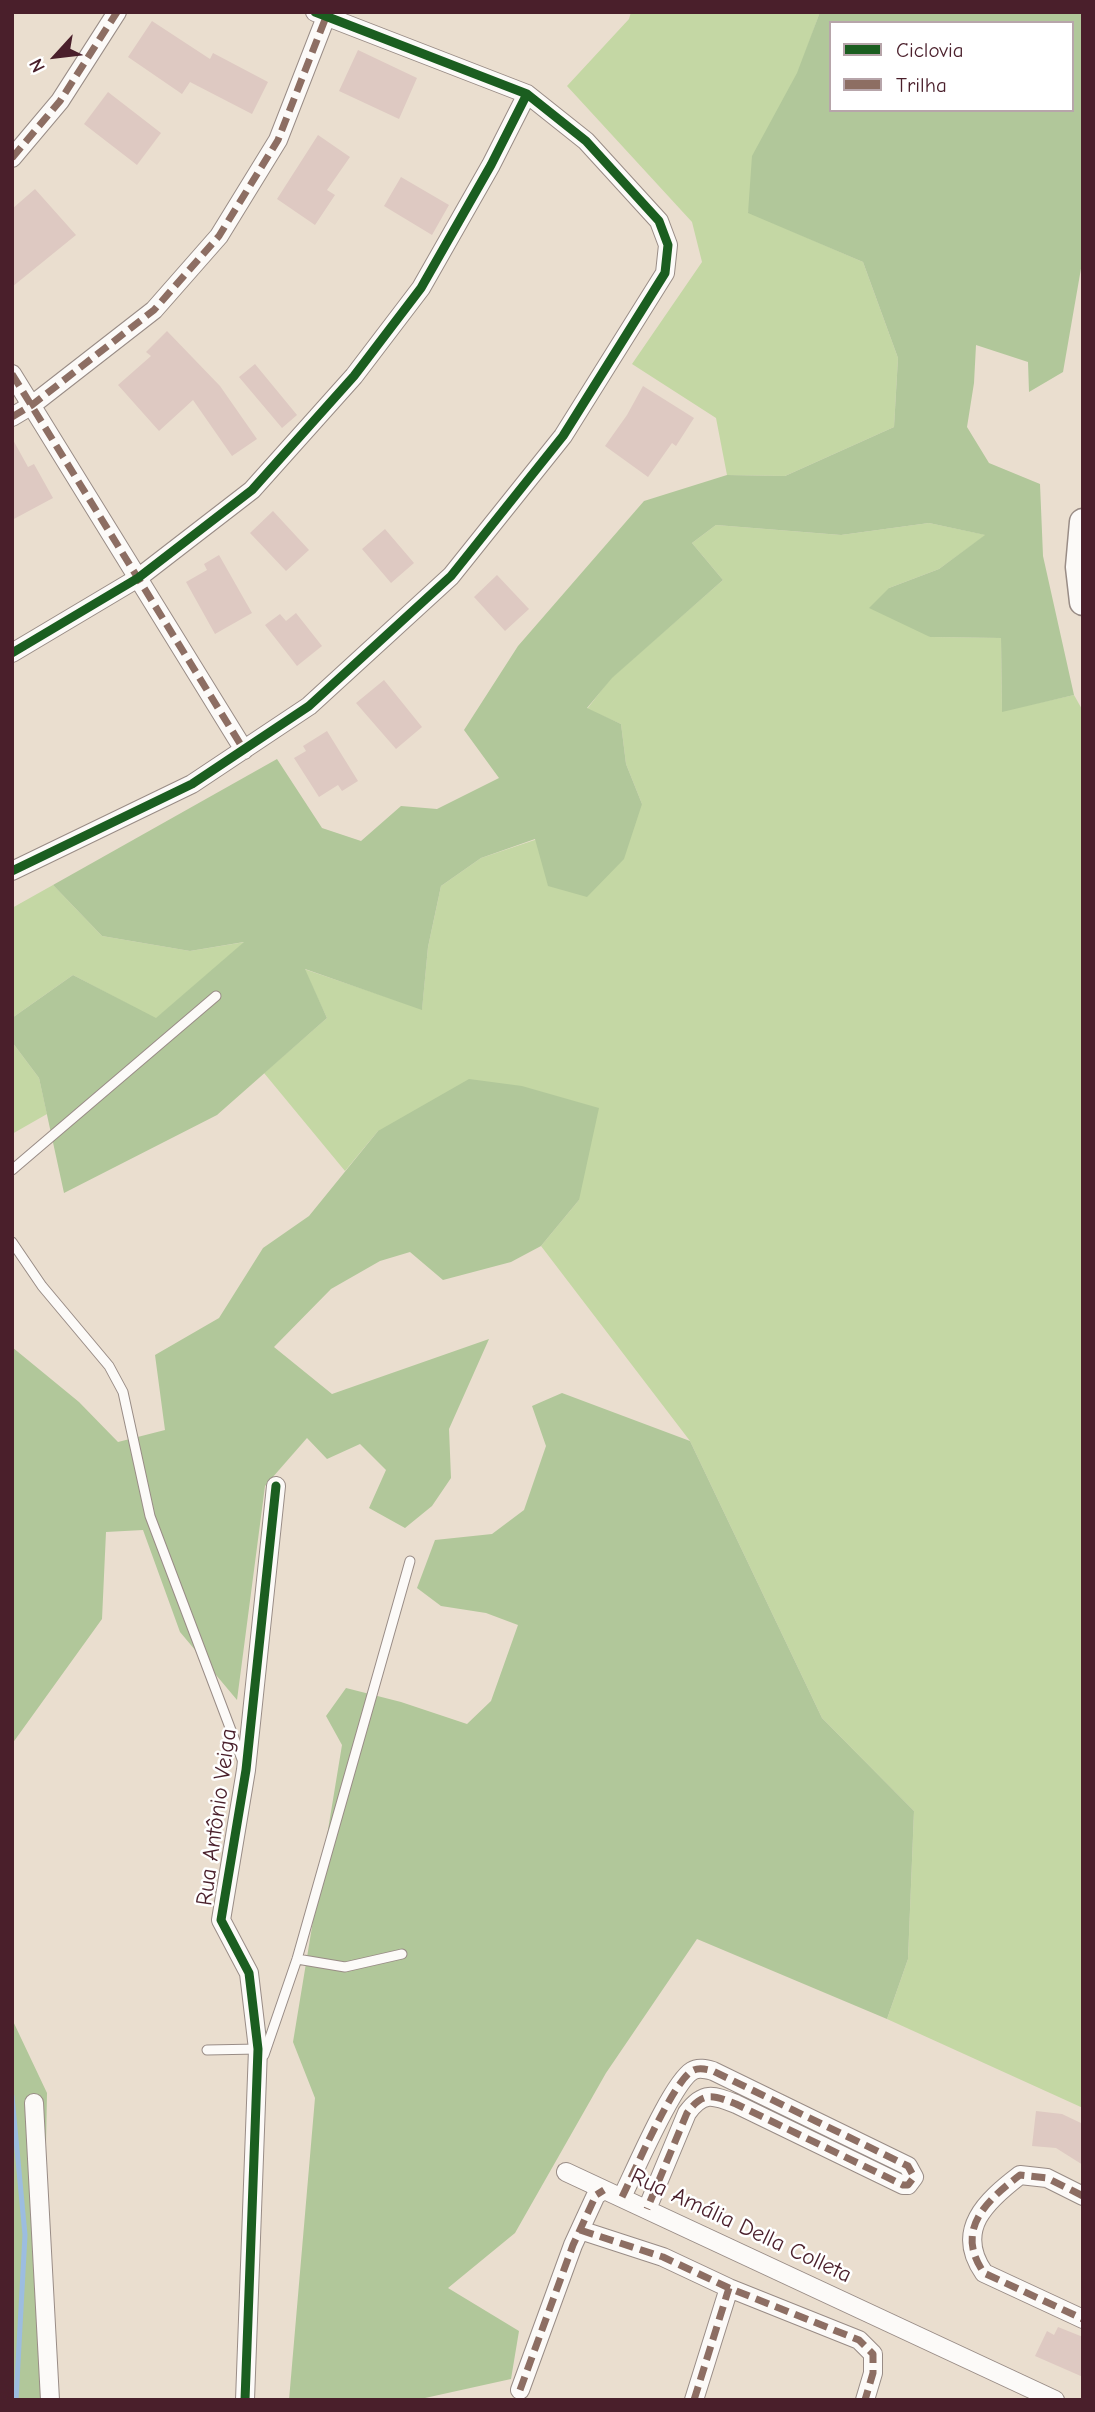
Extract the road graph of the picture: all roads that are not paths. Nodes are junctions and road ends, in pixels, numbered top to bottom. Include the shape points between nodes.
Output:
1 (117, 12) edge
2 (320, 14) edge
3 (527, 94) junction
4 (12, 158) edge
5 (12, 374) edge
6 (32, 405) junction
7 (12, 416) edge
8 (1083, 522) edge
9 (138, 578) junction
10 (1083, 602) edge
11 (12, 653) edge
12 (244, 750) junction
13 (12, 871) edge
14 (216, 996) dead end
15 (12, 1170) edge
16 (12, 1242) edge
17 (276, 1486) dead end
18 (410, 1561) dead end
19 (246, 1770) junction
20 (402, 1954) dead end
21 (297, 1959) junction
22 (258, 2049) junction
23 (207, 2050) dead end
24 (257, 2073) junction
25 (34, 2103) dead end
26 (566, 2172) dead end
27 (604, 2190) junction
28 (1083, 2196) edge
29 (622, 2197) junction
30 (647, 2208) junction
31 (579, 2230) junction
32 (729, 2288) junction
33 (1083, 2319) edge
34 (520, 2390) dead end
35 (50, 2400) edge
36 (245, 2400) edge
37 (695, 2400) edge
38 (865, 2400) edge
39 (1055, 2400) edge

1 - 4 street via 60,101
2 - 3 street
2 - 6 street via 278,141 219,236 153,310
3 - 9 street via 421,288 354,376 252,490
3 - 12 street via 586,141 659,221 668,245 665,272 563,436 451,576 309,706
5 - 6 street
6 - 7 street
6 - 9 street
8 - 10 street via 1079,567
9 - 11 street
9 - 12 street
12 - 13 street via 191,784
14 - 15 lane
16 - 19 lane via 109,1366 123,1392 150,1516
17 - 19 street, Rua Antônio Veiga
18 - 21 lane
19 - 22 street, Rua Antônio Veiga via 221,1920 248,1973
20 - 21 lane via 345,1967
21 - 24 lane
22 - 23 lane
22 - 24 street, Rua Antônio Veiga
24 - 36 street, Rua Antônio Veiga
25 - 35 street
26 - 27 street
27 - 29 street, Rua Amália Della Colleta
27 - 31 street, Rua Amália Della Colleta via 596,2195
28 - 33 street via 1047,2178 1020,2175 993,2196 973,2229 971,2246 984,2273
29 - 30 street, Rua Amália Della Colleta
29 - 30 street via 674,2091 692,2070 703,2068 908,2166 914,2177 903,2185 736,2104 704,2097 687,2113
30 - 39 street, Rua Amália Della Colleta
31 - 32 street via 663,2257
31 - 34 street, Rua Amália Della Colleta
32 - 37 street
32 - 38 street via 859,2340 873,2354

